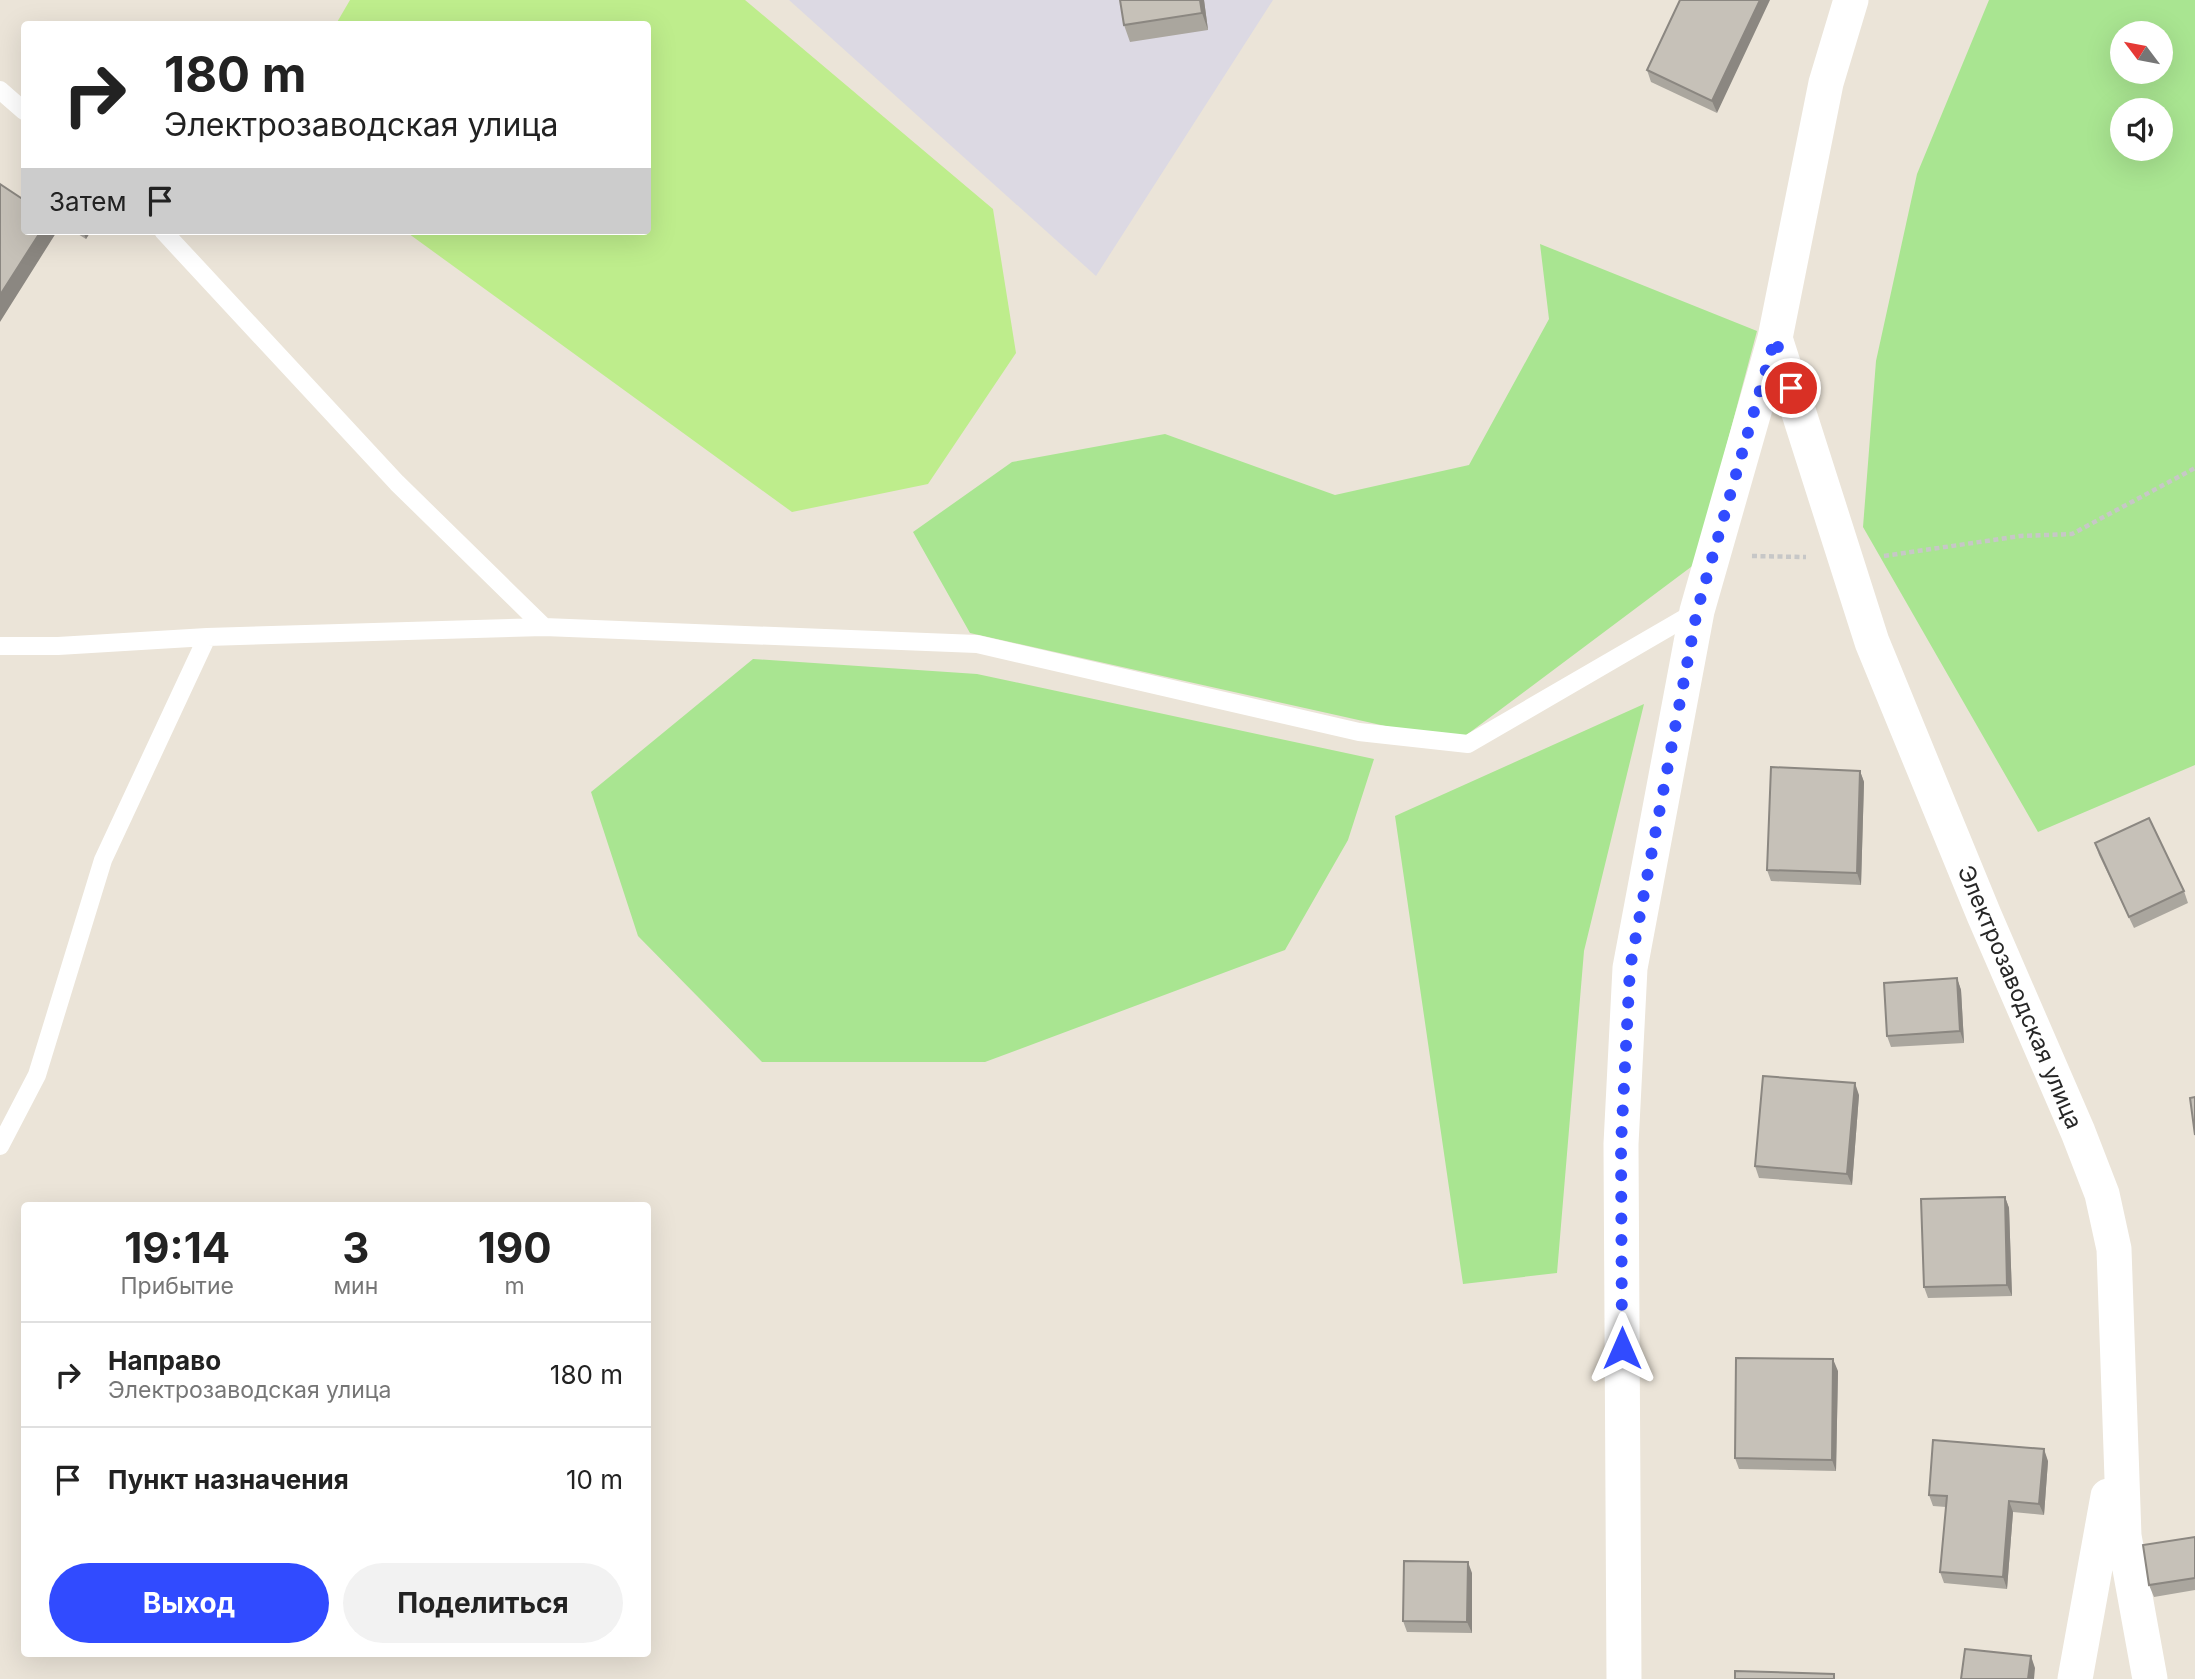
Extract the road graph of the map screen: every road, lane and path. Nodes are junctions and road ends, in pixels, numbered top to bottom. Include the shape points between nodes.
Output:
1 (1852, 0) edge
2 (0, 90) edge
3 (21, 108) edge
4 (167, 235) edge
5 (1775, 338) junction
6 (2195, 468) edge
7 (1713, 557) junction
8 (1846, 561) junction
9 (1697, 611) junction
10 (544, 627) junction
11 (206, 637) junction
12 (0, 646) edge
13 (0, 1146) edge
14 (2120, 1429) junction
15 (1624, 1679) edge
16 (2075, 1679) edge
17 (2150, 1679) edge

1 - 5 street via 1826,83
2 - 3 lane
4 - 10 lane via 397,483
5 - 7 street
5 - 8 street, Электрозаводская улица
6 - 8 path via 2072,534 2020,536
7 - 8 path via 1791,555
7 - 9 street
8 - 14 street, Электрозаводская улица via 1872,642 2102,1194 2114,1249
9 - 10 lane via 1468,744 1359,732 977,644
9 - 15 street via 1630,968 1621,1144
10 - 11 lane
11 - 12 lane
11 - 13 lane via 103,860 37,1075
14 - 16 street
14 - 17 street, Электрозаводская улица via 2124,1535

